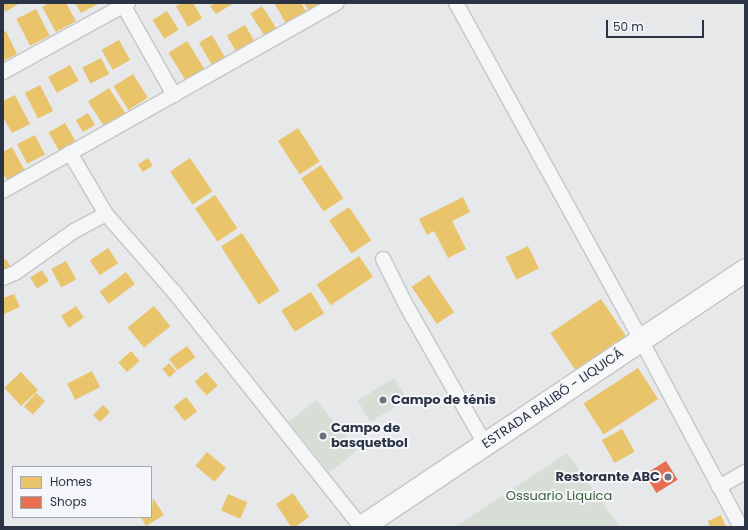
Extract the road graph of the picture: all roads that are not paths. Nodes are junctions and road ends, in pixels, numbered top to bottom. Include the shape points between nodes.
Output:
1 (337, 3) edge
2 (456, 3) edge
3 (125, 4) edge
4 (3, 72) edge
5 (174, 94) junction
6 (70, 153) junction
7 (3, 191) edge
8 (106, 214) junction
9 (383, 259) dead end
10 (745, 271) edge
11 (3, 278) edge
12 (641, 340) junction
13 (485, 444) junction
14 (745, 472) edge
15 (719, 487) junction
16 (362, 527) edge
17 (741, 527) edge

1 - 5 street
2 - 12 street
3 - 4 street
3 - 5 street
5 - 6 street
6 - 7 street
6 - 8 street
8 - 11 street via 74,231 15,273
8 - 16 street via 175,293
9 - 13 street via 406,305
10 - 12 main road, ESTRADA BALIBÓ - LIQUICÁ
12 - 13 main road, ESTRADA BALIBÓ - LIQUICÁ
12 - 15 street
13 - 16 main road, ESTRADA BALIBÓ - LIQUICÁ
14 - 15 street
15 - 17 street

